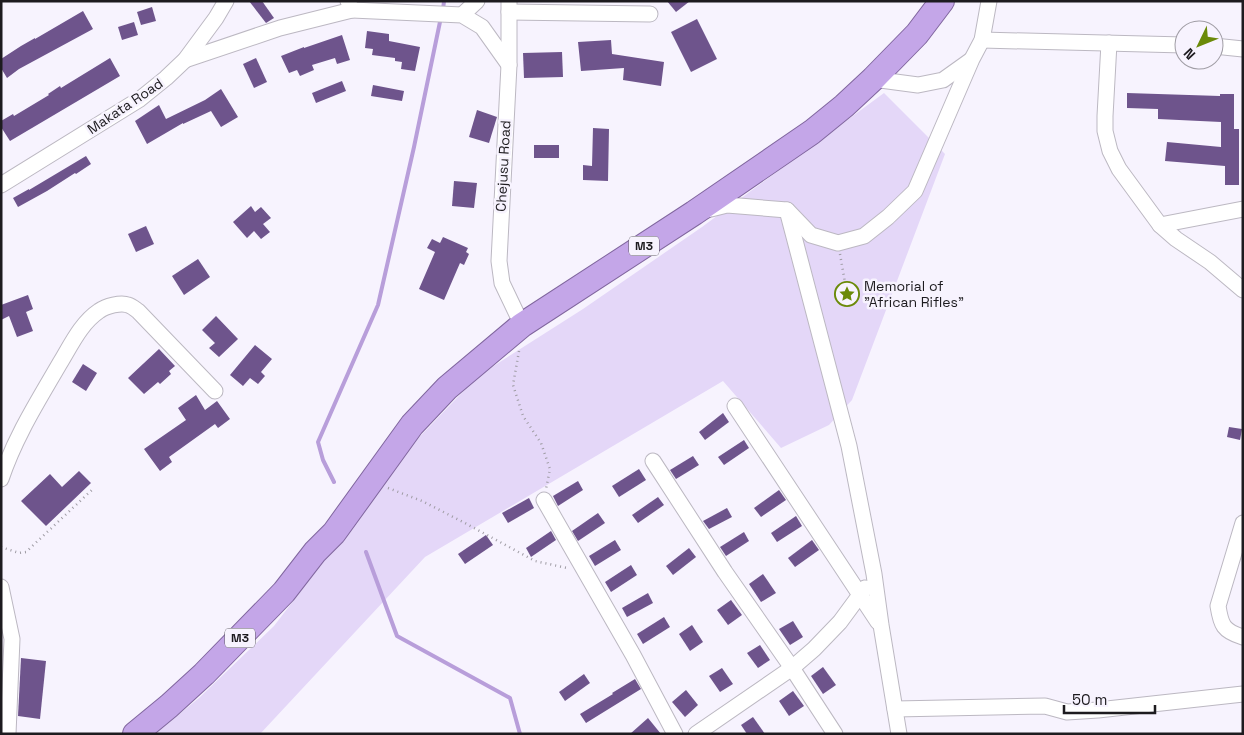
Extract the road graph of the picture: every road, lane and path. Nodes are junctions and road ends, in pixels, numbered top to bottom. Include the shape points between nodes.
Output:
1 (226, 1) edge
2 (477, 1) edge
3 (942, 1) edge
4 (989, 1) edge
5 (350, 6) edge
6 (509, 7) edge
7 (650, 14) dead end
8 (462, 15) junction
9 (982, 40) junction
10 (1109, 43) junction
11 (1174, 45) edge
12 (1224, 47) edge
13 (1243, 49) edge
14 (972, 59) junction
15 (185, 60) junction
16 (509, 65) junction
17 (873, 79) junction
18 (1, 185) edge
19 (1243, 209) edge
20 (787, 210) junction
21 (694, 213) junction
22 (1160, 224) junction
23 (838, 243) junction
24 (1243, 290) edge
25 (847, 294) dead end
26 (522, 325) junction
27 (518, 351) dead end
28 (215, 391) dead end
29 (735, 406) dead end
30 (654, 461) dead end
31 (1, 479) edge
32 (372, 481) junction
33 (94, 488) dead end
34 (544, 500) joint
35 (1243, 523) edge
36 (1, 547) edge
37 (586, 572) junction
38 (874, 574) junction
39 (1, 587) edge
40 (860, 594) junction
41 (880, 625) junction
42 (1243, 637) edge
43 (792, 668) junction
44 (1243, 694) edge
45 (895, 709) junction
46 (8, 734) edge
47 (135, 734) edge
48 (675, 734) edge
49 (696, 734) edge
50 (835, 734) edge
51 (899, 734) edge

1 - 15 street, Makata Road
2 - 8 street
3 - 17 highway, M3 via 917,34
4 - 9 street
5 - 8 street
5 - 15 street
6 - 7 street
6 - 16 street, Chejusu Road
8 - 16 street via 482,27
9 - 10 street
9 - 14 street
10 - 11 street
10 - 22 street via 1105,131 1110,151 1119,169
12 - 13 street
14 - 17 street via 943,80 918,84
14 - 23 street via 915,191 864,236
15 - 18 street, Makata Road via 140,99
16 - 26 street, Chejusu Road via 498,261 502,283
17 - 21 highway, M3 via 812,132
19 - 22 street
20 - 21 street via 727,205
20 - 23 street via 811,235
20 - 38 street via 849,446
21 - 26 highway, M3
22 - 24 street
23 - 25 path
26 - 32 highway, M3 via 428,407
27 - 34 path via 514,385 524,416 541,443 550,469
28 - 31 street via 138,311 127,304 100,310 76,337 34,407
29 - 40 street
30 - 43 street
32 - 37 path via 422,501 536,562
32 - 47 highway, M3 via 334,533 284,592 218,660
33 - 36 path via 26,552
34 - 37 street
35 - 42 street via 1218,606 1226,629
37 - 48 street
38 - 40 street
38 - 41 street
39 - 46 street via 12,639
40 - 41 street
40 - 43 street via 840,622
41 - 45 street
43 - 49 street
43 - 50 street
44 - 45 street via 1067,712 1044,706
45 - 51 street

